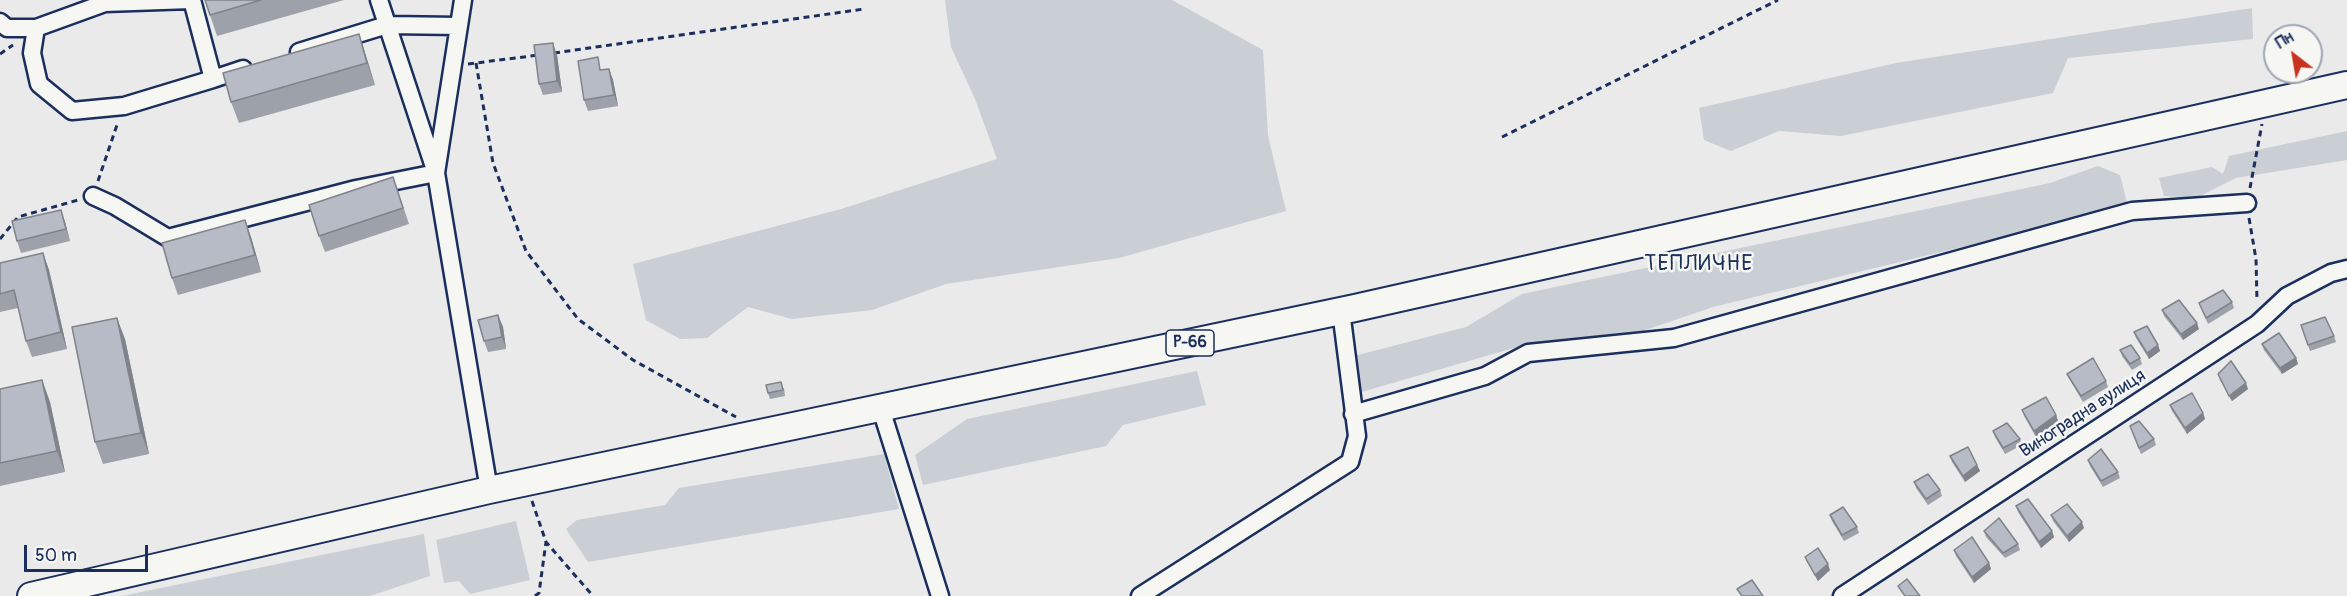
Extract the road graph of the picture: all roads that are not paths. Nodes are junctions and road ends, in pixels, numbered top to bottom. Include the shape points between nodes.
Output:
1 (192, 0) edge
2 (380, 0) edge
3 (463, 0) edge
4 (0, 21) edge
5 (387, 25) junction
6 (459, 26) junction
7 (36, 28) junction
8 (278, 58) edge
9 (256, 65) edge
10 (213, 79) junction
11 (2347, 85) edge
12 (436, 173) junction
13 (93, 196) road end
14 (2247, 203) dead end
15 (2347, 268) edge
16 (1341, 311) junction
17 (881, 409) junction
18 (1353, 414) junction
19 (489, 490) junction
20 (31, 596) edge
21 (940, 596) edge
22 (1140, 596) edge
23 (1842, 596) edge

1 - 7 street via 105,3
1 - 10 street
2 - 5 street
3 - 6 street
4 - 7 street via 7,28
5 - 6 street
5 - 8 street
5 - 12 street
6 - 12 street
7 - 10 street via 32,53 39,84 72,111 124,106
9 - 10 street
11 - 16 main road, Р-66
12 - 13 street via 356,189 168,238
12 - 19 street
14 - 18 street via 2132,211 1674,338 1528,353 1485,376
15 - 23 street, Виноградна вулиця via 2287,297 2257,324
16 - 17 main road, Р-66
16 - 18 street
17 - 19 main road, Р-66
17 - 21 street
18 - 22 street via 1357,436 1350,462
19 - 20 main road, Р-66

